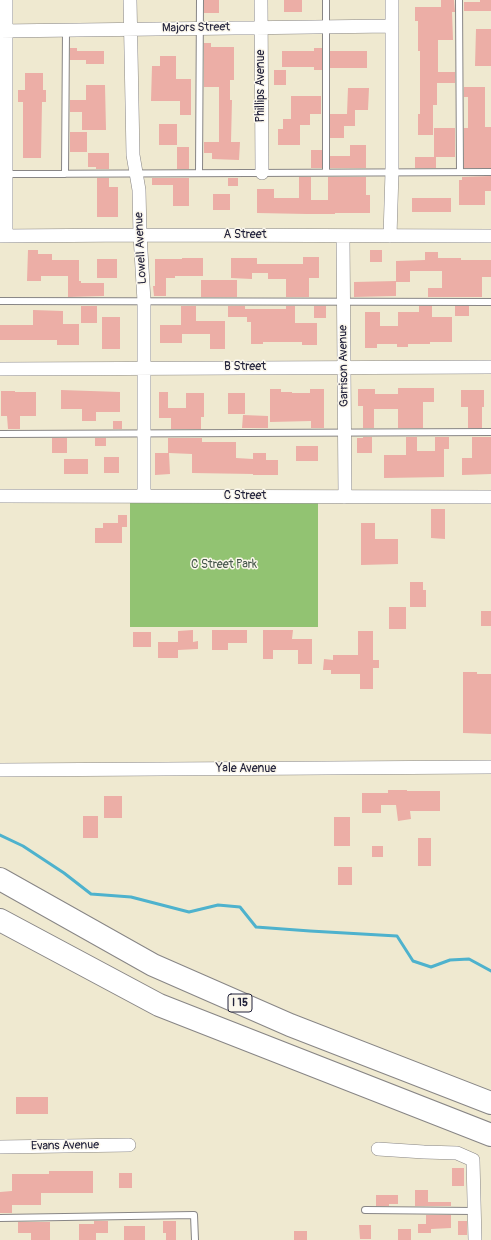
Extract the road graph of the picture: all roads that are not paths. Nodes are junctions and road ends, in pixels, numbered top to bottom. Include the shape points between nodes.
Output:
1 (6, 0) edge
2 (130, 0) edge
3 (200, 0) edge
4 (261, 0) edge
5 (326, 0) edge
6 (392, 0) edge
7 (459, 0) edge
8 (392, 26) junction
9 (261, 27) junction
10 (326, 27) junction
11 (200, 28) junction
12 (130, 29) junction
13 (66, 30) junction
14 (3, 31) edge
15 (326, 172) junction
16 (392, 172) junction
17 (460, 172) junction
18 (491, 172) edge
19 (136, 173) junction
20 (199, 173) junction
21 (262, 173) junction
22 (3, 174) edge
23 (65, 174) junction
24 (140, 235) junction
25 (3, 236) edge
26 (343, 236) junction
27 (390, 236) junction
28 (491, 236) edge
29 (0, 300) edge
30 (144, 301) junction
31 (344, 301) junction
32 (491, 302) edge
33 (344, 367) junction
34 (491, 367) edge
35 (0, 368) edge
36 (144, 368) junction
37 (345, 432) junction
38 (491, 432) edge
39 (0, 434) edge
40 (144, 434) junction
41 (0, 496) edge
42 (144, 496) junction
43 (345, 496) junction
44 (491, 497) edge
45 (491, 767) edge
46 (0, 770) edge
47 (0, 879) edge
48 (0, 920) edge
49 (491, 1103) edge
50 (491, 1135) edge
51 (129, 1145) dead end
52 (0, 1147) edge
53 (378, 1149) dead end
54 (365, 1210) dead end
55 (474, 1211) junction
56 (0, 1218) edge
57 (195, 1240) edge
58 (475, 1240) edge

1 - 14 street
2 - 12 street, Lowell Avenue
3 - 11 lane
4 - 9 street, Phillips Avenue
5 - 10 lane
6 - 8 street
7 - 17 lane
8 - 10 street, Majors Street
8 - 16 street
9 - 10 street, Majors Street
9 - 11 street, Majors Street
9 - 21 street, Phillips Avenue
10 - 15 lane
11 - 12 street, Majors Street
11 - 20 lane
12 - 13 street, Majors Street
12 - 19 street, Lowell Avenue via 133,155
13 - 14 street, Majors Street
13 - 23 lane
14 - 22 street
15 - 16 lane
15 - 21 lane
16 - 17 lane
16 - 27 street
17 - 18 lane
19 - 20 lane
19 - 23 lane
19 - 24 street, Lowell Avenue
20 - 21 lane
22 - 23 lane
22 - 25 street
24 - 25 street, A Street
24 - 26 street, A Street
24 - 30 street, Lowell Avenue
26 - 27 street, A Street
26 - 31 street, Garrison Avenue
27 - 28 street, A Street
29 - 30 lane
30 - 31 lane
30 - 36 street, Lowell Avenue
31 - 32 lane
31 - 33 street, Garrison Avenue
33 - 34 street, B Street
33 - 36 street, B Street
33 - 37 street, Garrison Avenue
35 - 36 street, B Street
36 - 40 street, Lowell Avenue
37 - 38 lane
37 - 40 lane
37 - 43 street, Garrison Avenue
39 - 40 lane
40 - 42 street, Lowell Avenue
41 - 42 street, C Street
42 - 43 street, C Street
43 - 44 street, C Street
45 - 46 street, Yale Avenue
47 - 49 highway, I 15 via 153,965 290,1025
48 - 50 highway via 159,1005
51 - 52 street, Evans Avenue
53 - 55 street via 457,1153 473,1160
54 - 55 lane
55 - 58 street
56 - 57 lane via 194,1215

